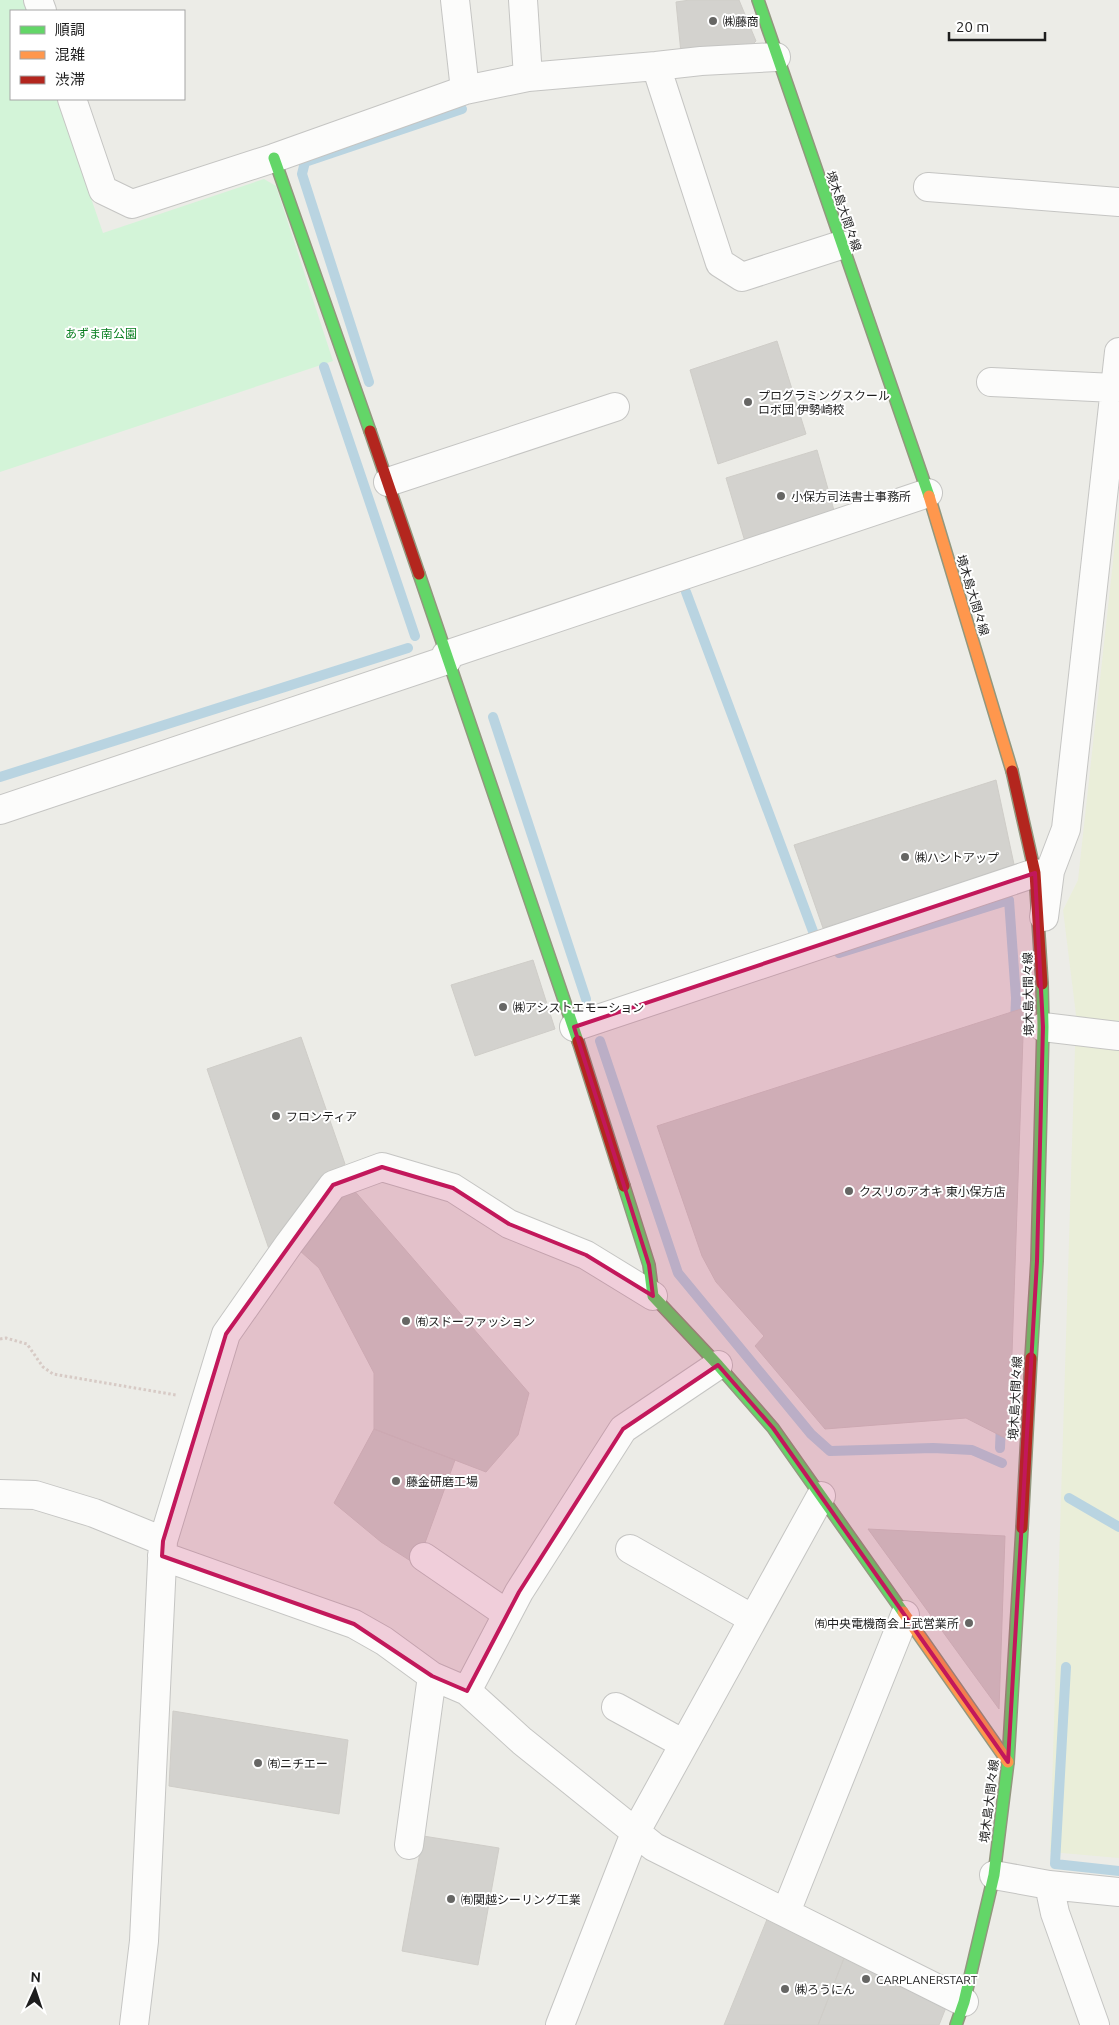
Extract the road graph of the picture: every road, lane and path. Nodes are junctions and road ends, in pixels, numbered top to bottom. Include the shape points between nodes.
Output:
1 (455, 0) edge
2 (523, 0) edge
3 (758, 0) edge
4 (776, 57) junction
5 (656, 66) junction
6 (528, 77) junction
7 (465, 90) junction
8 (72, 100) edge
9 (274, 158) junction
10 (928, 187) dead end
11 (1119, 202) edge
12 (841, 245) junction
13 (1119, 352) edge
14 (990, 382) dead end
15 (1115, 400) edge
16 (615, 407) dead end
17 (388, 482) junction
18 (928, 493) junction
19 (447, 658) junction
20 (0, 810) edge
21 (1035, 873) junction
22 (1040, 938) junction
23 (574, 1026) junction
24 (1043, 1027) junction
25 (1119, 1036) edge
26 (653, 1296) junction
27 (0, 1339) edge
28 (718, 1365) junction
29 (206, 1402) junction
30 (0, 1494) edge
31 (821, 1496) junction
32 (162, 1549) junction
33 (630, 1549) dead end
34 (424, 1557) dead end
35 (507, 1614) junction
36 (905, 1615) junction
37 (753, 1619) junction
38 (432, 1676) junction
39 (467, 1691) junction
40 (616, 1706) dead end
41 (684, 1744) junction
42 (1008, 1762) junction
43 (635, 1834) junction
44 (410, 1845) dead end
45 (994, 1875) junction
46 (1049, 1885) junction
47 (1119, 1892) edge
48 (786, 1912) junction
49 (960, 2014) edge
50 (134, 2025) edge
51 (560, 2025) edge
52 (1095, 2025) edge

1 - 7 street
2 - 6 street
3 - 4 main road, 境木島大間々線
4 - 5 street
4 - 12 main road, 境木島大間々線
5 - 6 street
5 - 12 street via 720,264 742,277
6 - 7 street
7 - 9 street
8 - 9 street via 103,190 132,204
9 - 17 main road
10 - 11 street
12 - 18 main road, 境木島大間々線
13 - 15 street
14 - 15 street
15 - 22 street via 1066,829 1050,871
16 - 17 street
17 - 19 main road
18 - 19 street
18 - 21 main road, 境木島大間々線 via 1012,769
19 - 20 street
19 - 23 main road
21 - 22 main road, 境木島大間々線
21 - 23 street
22 - 24 main road, 境木島大間々線
23 - 26 main road via 649,1265
24 - 25 street
24 - 42 main road, 境木島大間々線 via 1037,1261
26 - 28 main road
26 - 29 street via 586,1255 509,1224 452,1188 382,1167 333,1185 294,1236 226,1334
27 - 29 path via 27,1344 43,1367 53,1374
28 - 31 main road via 773,1428
28 - 35 street via 624,1429
29 - 32 street
30 - 32 street via 35,1495 94,1513
31 - 36 main road
31 - 37 street
32 - 38 street via 354,1624
32 - 50 street via 144,1941
33 - 37 street
34 - 35 street
35 - 39 street
36 - 42 main road
36 - 48 street
37 - 41 street
38 - 39 street
38 - 44 street
39 - 43 street
40 - 41 street
41 - 43 street
42 - 45 main road, 境木島大間々線
43 - 48 street via 654,1847
43 - 51 street
45 - 46 street
45 - 49 main road, 境木島大間々線
46 - 47 street
46 - 52 street via 1055,1913
48 - 49 street

